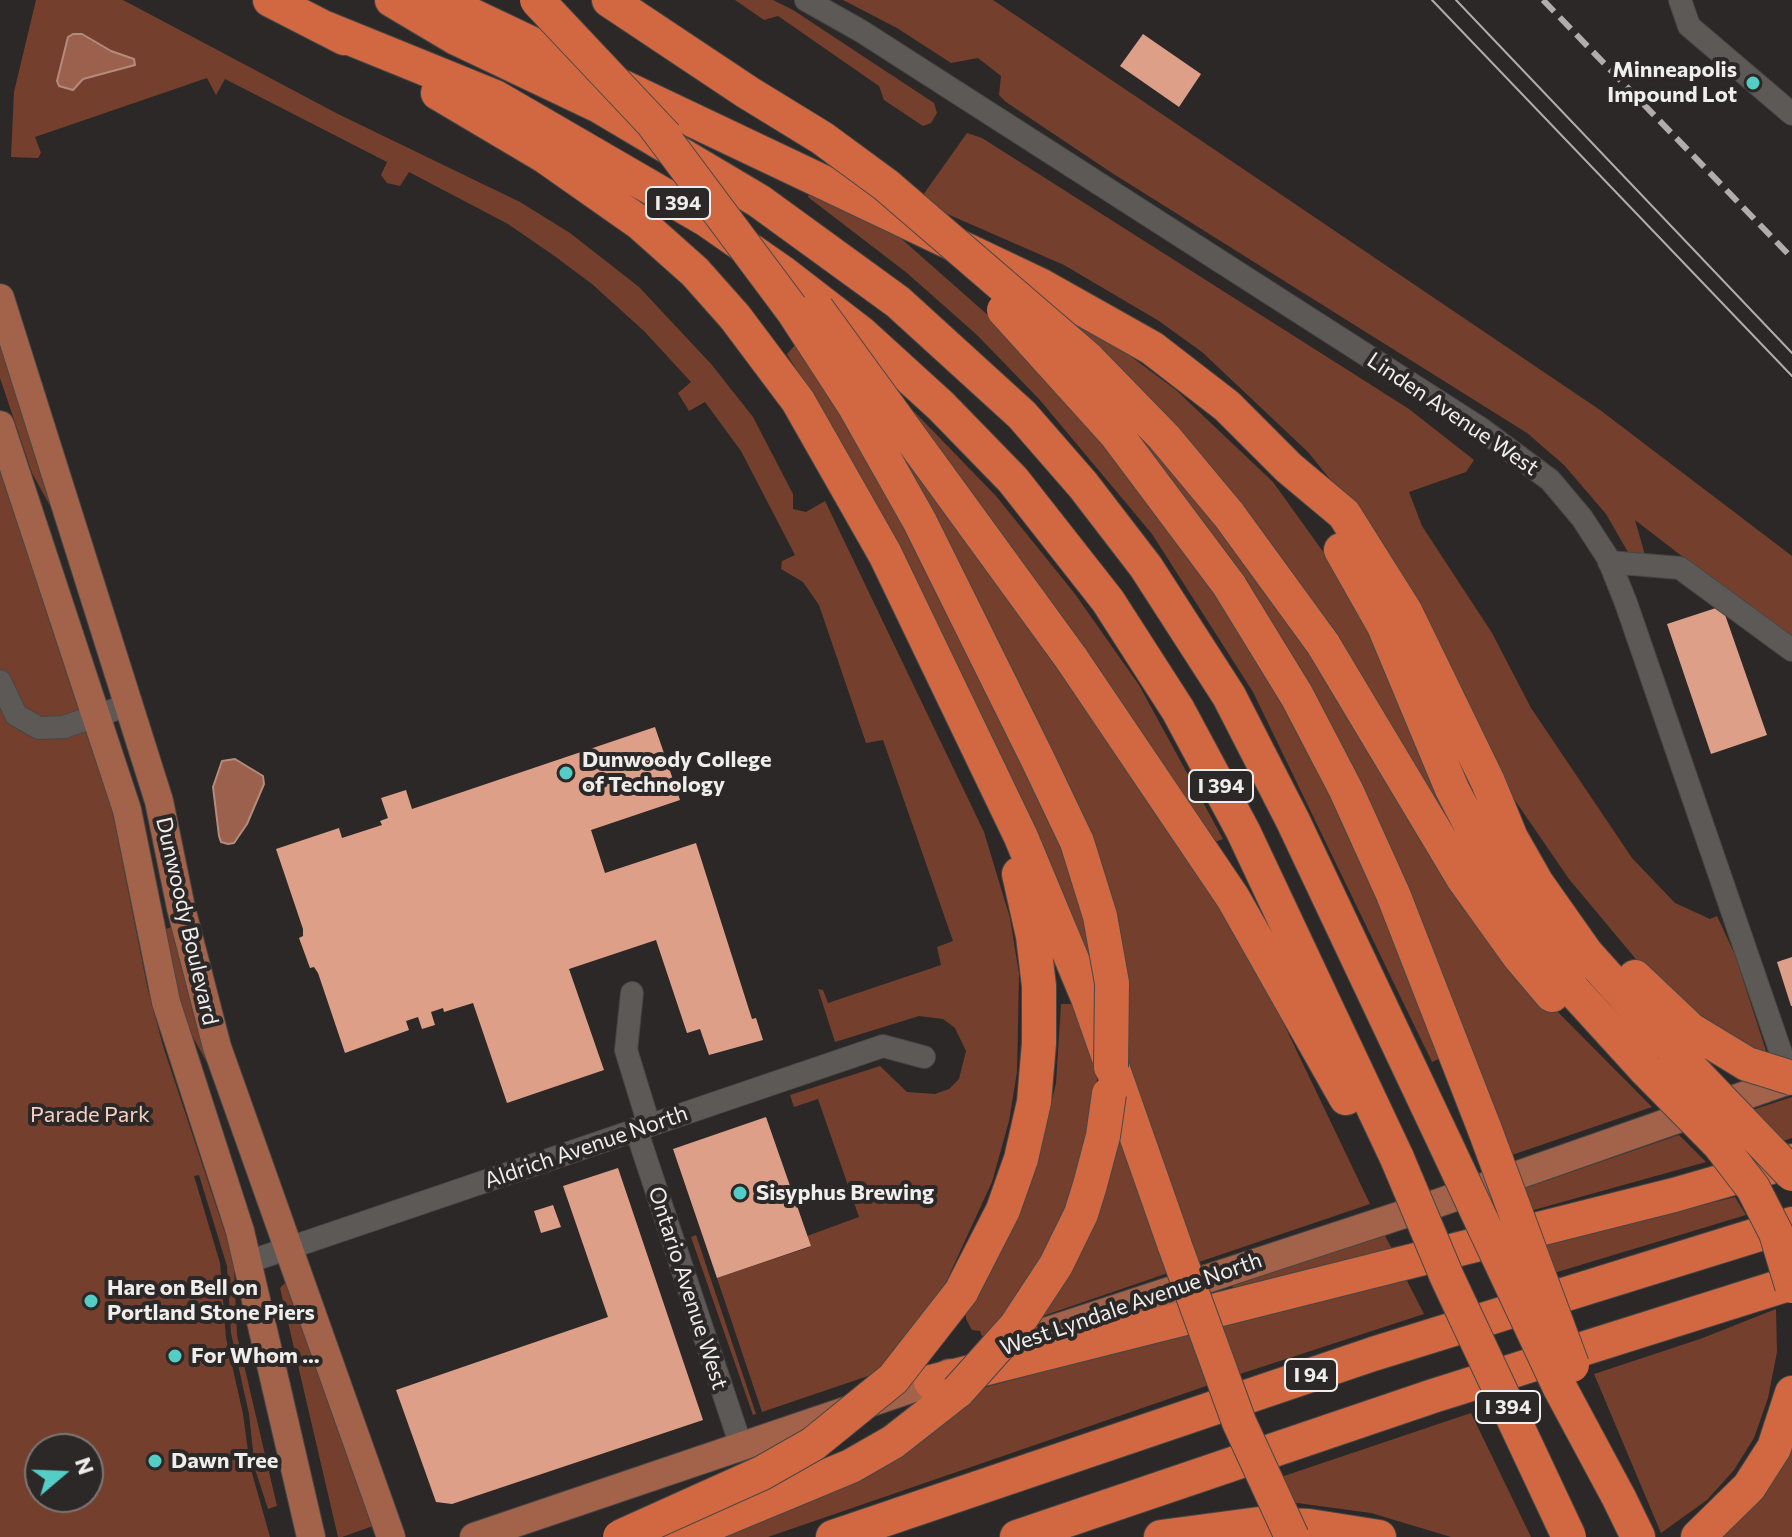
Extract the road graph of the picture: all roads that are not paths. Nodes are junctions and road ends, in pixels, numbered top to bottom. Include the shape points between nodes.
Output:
1 (270, 0) edge
2 (392, 0) edge
3 (424, 0) edge
4 (537, 0) edge
5 (609, 0) edge
6 (806, 0) edge
7 (1680, 0) edge
8 (325, 28) junction
9 (747, 92) junction
10 (1792, 114) edge
11 (652, 122) junction
12 (0, 298) edge
13 (0, 425) edge
14 (1289, 468) junction
15 (1609, 562) junction
16 (1792, 650) edge
17 (0, 681) edge
18 (128, 705) junction
19 (97, 715) junction
20 (1033, 890) junction
21 (632, 993) dead end
22 (1682, 1040) junction
23 (924, 1057) dead end
24 (1636, 1060) junction
25 (1791, 1079) edge
26 (642, 1127) junction
27 (1388, 1160) junction
28 (1792, 1161) edge
29 (1792, 1174) edge
30 (1792, 1224) edge
31 (288, 1249) junction
32 (248, 1262) junction
33 (1792, 1284) edge
34 (1547, 1359) junction
35 (931, 1382) junction
36 (1792, 1393) edge
37 (741, 1446) junction
38 (1619, 1498) junction
39 (311, 1537) edge
40 (391, 1537) edge
41 (474, 1537) edge
42 (620, 1537) edge
43 (680, 1537) edge
44 (833, 1537) edge
45 (1017, 1537) edge
46 (1161, 1537) edge
47 (1292, 1537) edge
48 (1379, 1537) edge
49 (1569, 1537) edge
50 (1638, 1537) edge
51 (1698, 1537) edge

1 - 8 highway, I 394
2 - 34 highway, I 394, bridge via 456,38 613,114 759,201 898,302 1022,415 1083,485 1139,557 1229,696
3 - 14 highway, bridge via 469,14 685,113 1082,306 1190,375
4 - 11 highway, bridge
5 - 9 highway
6 - 15 street, Linden Avenue West via 1514,450 1550,480
7 - 10 street via 1689,26
8 - 20 highway via 546,157 640,223 695,272 750,334 824,444 873,560
8 - 27 highway, I 394, bridge via 495,97 707,220 862,334 984,451 1076,557 1171,697 1224,793
9 - 24 highway, bridge via 886,185 1078,350 1145,417 1283,585 1500,931 1579,1025
9 - 38 highway, bridge via 783,126 913,225 1020,325 1146,471 1229,585 1297,696 1399,909
11 - 27 highway, bridge via 791,276 1071,658 1233,898
11 - 43 highway, bridge via 800,321 920,522 1077,842 1105,937 1113,1014 1108,1106 1081,1214 1016,1326 958,1391 893,1442 825,1478
12 - 18 main road, Dunwoody Boulevard
13 - 19 main road, Dunwoody Boulevard
14 - 22 highway via 1344,514 1368,548 1411,623 1511,838 1564,922 1612,984
14 - 24 highway via 1384,626 1452,789 1504,888 1573,990
15 - 16 street via 1680,568
15 - 25 street, Linden Avenue West
17 - 19 street via 9,705 31,725 54,729
18 - 19 street
18 - 31 main road, Dunwoody Boulevard via 159,801 217,1047
19 - 32 main road, Dunwoody Boulevard via 127,810 170,1017
20 - 42 highway, bridge via 1039,986 1034,1102 1003,1210 961,1292 893,1379 813,1444
20 - 47 highway, bridge via 1088,998 1239,1422
21 - 26 street, Ontario Avenue West via 626,1050
22 - 25 highway, bridge
22 - 29 highway, bridge
23 - 26 street, Aldrich Avenue North via 883,1046
24 - 33 highway, bridge via 1719,1144 1753,1188 1776,1233
25 - 35 main road, West Lyndale Avenue North via 1438,1203 1008,1341
26 - 31 street, Aldrich Avenue North
26 - 37 street, Ontario Avenue West
27 - 49 highway, I 394, bridge
28 - 35 highway
30 - 44 highway, I 94 via 1261,1391
31 - 32 street, Aldrich Avenue North
31 - 40 main road, Dunwoody Boulevard
32 - 39 main road, Dunwoody Boulevard
33 - 34 highway
34 - 38 highway, I 394, bridge
34 - 45 highway
35 - 37 main road, West Lyndale Avenue North
36 - 51 highway via 1774,1448 1749,1487
37 - 41 main road, West Lyndale Avenue North
38 - 50 highway, I 394
46 - 48 highway via 1259,1524

